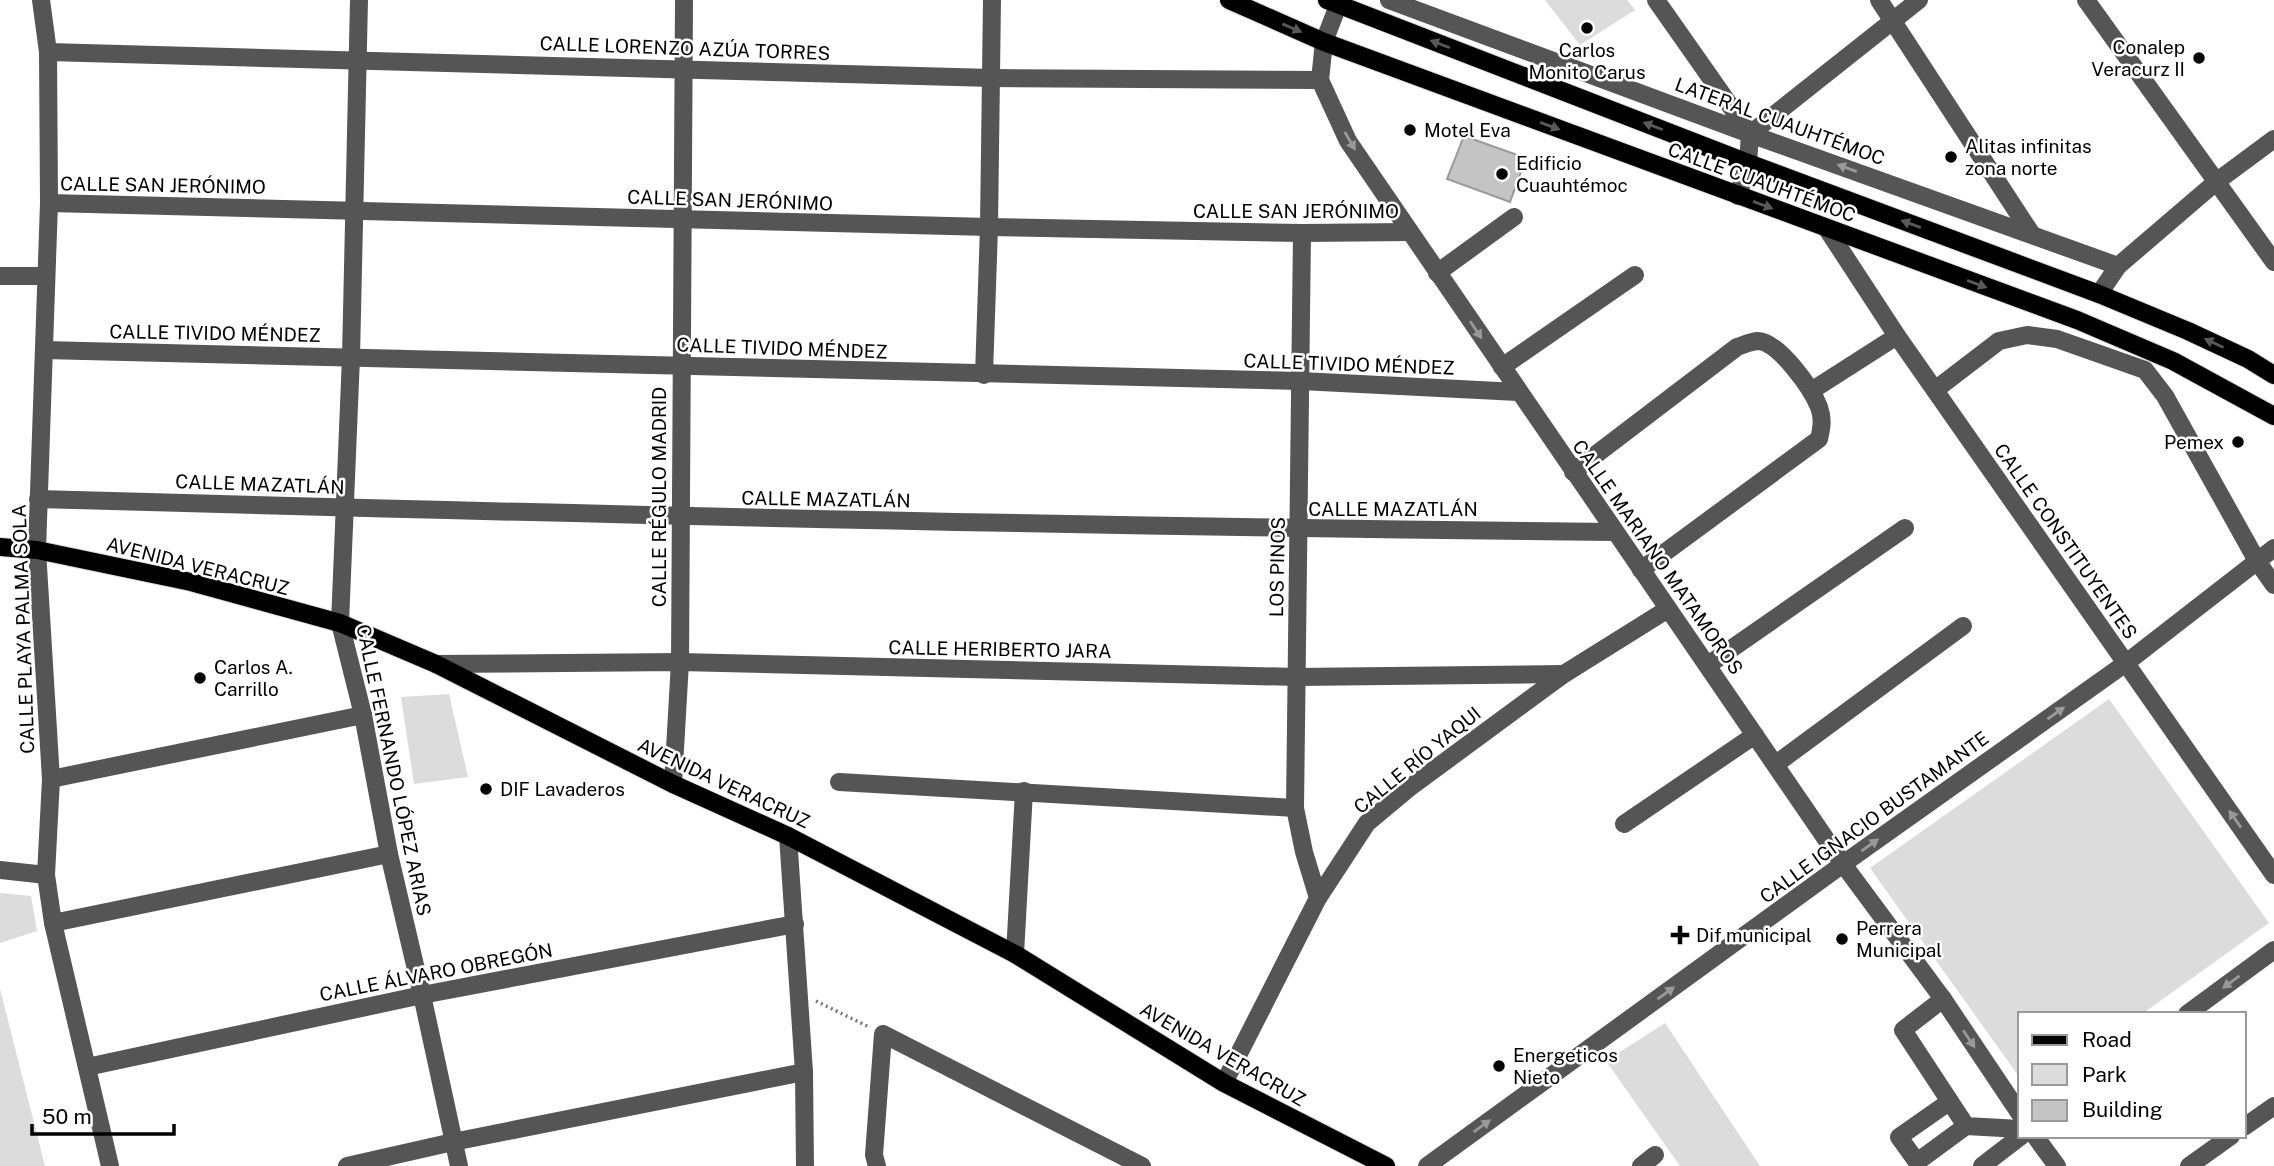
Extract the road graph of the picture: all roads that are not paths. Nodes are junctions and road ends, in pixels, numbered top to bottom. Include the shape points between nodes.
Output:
1 (41, 0) edge
2 (359, 0) edge
3 (684, 0) edge
4 (992, 0) edge
5 (1229, 0) edge
6 (1389, 0) edge
7 (1656, 0) edge
8 (1879, 0) edge
9 (1919, 0) edge
10 (2086, 0) edge
11 (1340, 1) edge
12 (1892, 19) junction
13 (1324, 42) junction
14 (48, 52) junction
15 (358, 60) junction
16 (684, 69) junction
17 (992, 78) junction
18 (1320, 80) junction
19 (1750, 134) junction
20 (2274, 139) edge
21 (1748, 163) junction
22 (2216, 182) junction
23 (1738, 196) junction
24 (49, 203) junction
25 (355, 210) junction
26 (1514, 217) dead end
27 (683, 220) junction
28 (989, 227) junction
29 (1827, 229) junction
30 (1410, 232) junction
31 (1302, 233) junction
32 (2031, 233) junction
33 (2274, 262) edge
34 (2118, 266) junction
35 (1437, 273) junction
36 (1635, 275) dead end
37 (0, 276) edge
38 (45, 276) junction
39 (2099, 294) junction
40 (1897, 336) junction
41 (44, 350) junction
42 (351, 357) junction
43 (681, 366) junction
44 (1502, 367) junction
45 (984, 375) junction
46 (2274, 375) edge
47 (1301, 381) junction
48 (1935, 390) junction
49 (1811, 391) junction
50 (1518, 392) junction
51 (2274, 416) edge
52 (1573, 471) junction
53 (38, 499) junction
54 (346, 508) junction
55 (679, 517) junction
56 (1905, 528) dead end
57 (1299, 529) junction
58 (1614, 531) junction
59 (0, 547) edge
60 (2274, 548) edge
61 (37, 550) junction
62 (2257, 561) junction
63 (1641, 570) junction
64 (2274, 585) edge
65 (1668, 610) junction
66 (340, 623) junction
67 (1963, 626) dead end
68 (680, 662) junction
69 (2126, 663) junction
70 (436, 664) junction
71 (1707, 665) junction
72 (1564, 674) junction
73 (1296, 677) junction
74 (363, 715) junction
75 (1755, 735) junction
76 (1776, 764) junction
77 (51, 779) junction
78 (839, 782) dead end
79 (673, 784) junction
80 (1024, 791) junction
81 (1295, 808) junction
82 (1625, 824) dead end
83 (788, 836) junction
84 (389, 854) junction
85 (1843, 864) junction
86 (0, 870) edge
87 (46, 875) junction
88 (2274, 875) edge
89 (1318, 898) junction
90 (53, 923) junction
91 (795, 925) junction
92 (2274, 950) edge
93 (1015, 954) junction
94 (422, 995) junction
95 (1943, 999) junction
96 (2190, 1012) edge
97 (87, 1068) junction
98 (804, 1072) junction
99 (1224, 1083) junction
100 (1950, 1101) junction
101 (2274, 1106) edge
102 (2018, 1111) edge
103 (1966, 1126) junction
104 (2246, 1126) edge
105 (2018, 1129) edge
106 (2018, 1138) edge
107 (2036, 1138) edge
108 (2228, 1138) edge
109 (453, 1142) junction
110 (110, 1166) edge
111 (347, 1166) edge
112 (459, 1166) edge
113 (805, 1166) edge
114 (877, 1166) edge
115 (1142, 1166) edge
116 (1386, 1166) edge
117 (1427, 1166) edge
118 (1982, 1166) edge
119 (2057, 1166) edge
120 (2189, 1166) edge

1 - 14 street, CALLE PLAYA PALMA SOLA
2 - 15 street, CALLE FERNANDO LÓPEZ ARIAS
3 - 16 street, CALLE RÉGULO MADRID
4 - 17 street
5 -> 13 main road, CALLE CUAUHTÉMOC
6 - 19 street, LATERAL CUAUHTÉMOC
7 - 19 street
8 - 12 street
9 - 12 street
10 - 22 street
11 - 13 street
21 -> 11 main road, CALLE CUAUHTÉMOC
12 - 19 street
12 - 32 street
13 - 18 street
13 -> 23 main road, CALLE CUAUHTÉMOC
14 - 15 street, CALLE LORENZO AZÚA TORRES
14 - 24 street, CALLE PLAYA PALMA SOLA
15 - 16 street, CALLE LORENZO AZÚA TORRES
15 - 25 street, CALLE FERNANDO LÓPEZ ARIAS
16 - 17 street, CALLE LORENZO AZÚA TORRES
16 - 27 street, CALLE RÉGULO MADRID
17 - 18 street, CALLE LORENZO AZÚA TORRES
17 - 28 street
18 -> 30 street, CALLE MARIANO MATAMOROS via 1348,141
19 - 21 street
32 -> 19 street, LATERAL CUAUHTÉMOC
20 - 22 street
21 - 23 street
39 -> 21 main road, CALLE CUAUHTÉMOC
22 - 33 street
22 - 34 street
23 -> 29 main road, CALLE CUAUHTÉMOC
24 - 25 street, CALLE SAN JERÓNIMO
24 - 38 street, CALLE PLAYA PALMA SOLA
25 - 27 street, CALLE SAN JERÓNIMO
25 - 42 street, CALLE FERNANDO LÓPEZ ARIAS
26 - 35 street
27 - 28 street, CALLE SAN JERÓNIMO
27 - 43 street, CALLE RÉGULO MADRID
28 - 31 street, CALLE SAN JERÓNIMO
28 - 45 street
29 - 40 street, CALLE CONSTITUYENTES
29 -> 51 main road, CALLE CUAUHTÉMOC via 2089,325 2174,361
30 - 31 street, CALLE SAN JERÓNIMO
30 - 35 street, CALLE MARIANO MATAMOROS
31 - 47 street, LOS PINOS
32 - 34 street, LATERAL CUAUHTÉMOC
34 - 39 street
35 -> 44 street, CALLE MARIANO MATAMOROS
36 - 44 street
37 - 38 street
38 - 41 street, CALLE PLAYA PALMA SOLA
46 -> 39 main road, CALLE CUAUHTÉMOC via 2188,331
40 - 48 street, CALLE CONSTITUYENTES
40 - 49 street
41 - 42 street, CALLE TIVIDO MÉNDEZ
41 - 53 street, CALLE PLAYA PALMA SOLA
42 - 43 street, CALLE TIVIDO MÉNDEZ
42 - 54 street, CALLE FERNANDO LÓPEZ ARIAS
43 - 45 street, CALLE TIVIDO MÉNDEZ
43 - 55 street, CALLE RÉGULO MADRID
44 - 50 street, CALLE MARIANO MATAMOROS
45 - 47 street, CALLE TIVIDO MÉNDEZ
47 - 50 street, CALLE TIVIDO MÉNDEZ
47 - 57 street, LOS PINOS
48 - 62 street via 1999,341 2027,335 2057,339 2145,370 2165,396
48 - 69 street, CALLE CONSTITUYENTES
49 - 52 street via 1776,348 1758,341 1737,346
49 - 63 street via 1823,424 1819,439
50 - 52 street, CALLE MARIANO MATAMOROS
52 - 58 street, CALLE MARIANO MATAMOROS
53 - 54 street, CALLE MAZATLÁN
53 - 61 street, CALLE PLAYA PALMA SOLA
54 - 55 street, CALLE MAZATLÁN
54 - 66 street, CALLE FERNANDO LÓPEZ ARIAS
55 - 57 street, CALLE MAZATLÁN
55 - 68 street, CALLE RÉGULO MADRID
56 - 71 street
57 - 58 street, CALLE MAZATLÁN
57 - 73 street, LOS PINOS
58 - 63 street, CALLE MARIANO MATAMOROS
59 - 61 main road, AVENIDA VERACRUZ
60 - 62 street, CALLE IGNACIO BUSTAMANTE
61 - 66 main road, AVENIDA VERACRUZ via 191,582
61 - 77 street, CALLE PLAYA PALMA SOLA
62 - 64 street
62 - 69 street, CALLE IGNACIO BUSTAMANTE
63 - 65 street, CALLE MARIANO MATAMOROS
65 - 71 street, CALLE MARIANO MATAMOROS
65 - 72 street, CALLE RÍO YAQUI
66 - 70 main road, AVENIDA VERACRUZ
66 - 74 street, CALLE FERNANDO LÓPEZ ARIAS
67 - 76 street
68 - 70 street, CALLE HERIBERTO JARA
68 - 73 street, CALLE HERIBERTO JARA
68 - 79 street, CALLE RÉGULO MADRID
85 -> 69 street, CALLE IGNACIO BUSTAMANTE
88 -> 69 street, CALLE CONSTITUYENTES
70 - 79 main road, AVENIDA VERACRUZ
71 - 75 street, CALLE MARIANO MATAMOROS
72 - 73 street, CALLE HERIBERTO JARA
72 - 89 street, CALLE RÍO YAQUI via 1367,823
73 - 81 street, LOS PINOS
74 - 77 street
74 - 84 street, CALLE FERNANDO LÓPEZ ARIAS
75 - 76 street, CALLE MARIANO MATAMOROS
75 - 82 street
76 - 85 street, CALLE MARIANO MATAMOROS
77 - 87 street, CALLE PLAYA PALMA SOLA
78 - 80 street
79 - 83 main road, AVENIDA VERACRUZ
80 - 81 street
80 - 93 street
81 - 89 street, LOS PINOS
83 - 91 street
83 - 93 main road, AVENIDA VERACRUZ
84 - 90 street
84 - 94 street, CALLE FERNANDO LÓPEZ ARIAS
85 - 95 street, CALLE MARIANO MATAMOROS
117 -> 85 street, CALLE IGNACIO BUSTAMANTE
86 - 87 street
87 - 90 street, CALLE PLAYA PALMA SOLA
89 - 99 street, CALLE RÍO YAQUI
90 - 97 street, CALLE PLAYA PALMA SOLA
91 - 94 street, CALLE ÁLVARO OBREGÓN
91 - 98 street
92 -> 96 street
93 - 99 main road, AVENIDA VERACRUZ
94 - 97 street, CALLE ÁLVARO OBREGÓN
94 - 109 street, CALLE FERNANDO LÓPEZ ARIAS
95 - 100 street via 1903,1031
95 -> 102 street, CALLE MARIANO MATAMOROS
97 - 110 street, CALLE PLAYA PALMA SOLA
98 - 109 street
98 - 113 street
99 - 116 main road, AVENIDA VERACRUZ
100 - 103 street
100 - 103 street via 1899,1137 1917,1162
101 - 104 street
103 - 105 street
106 - 118 street
107 - 119 street
108 - 120 street
109 - 111 street
109 - 112 street, CALLE FERNANDO LÓPEZ ARIAS
114 - 115 street via 874,1154 883,1034

